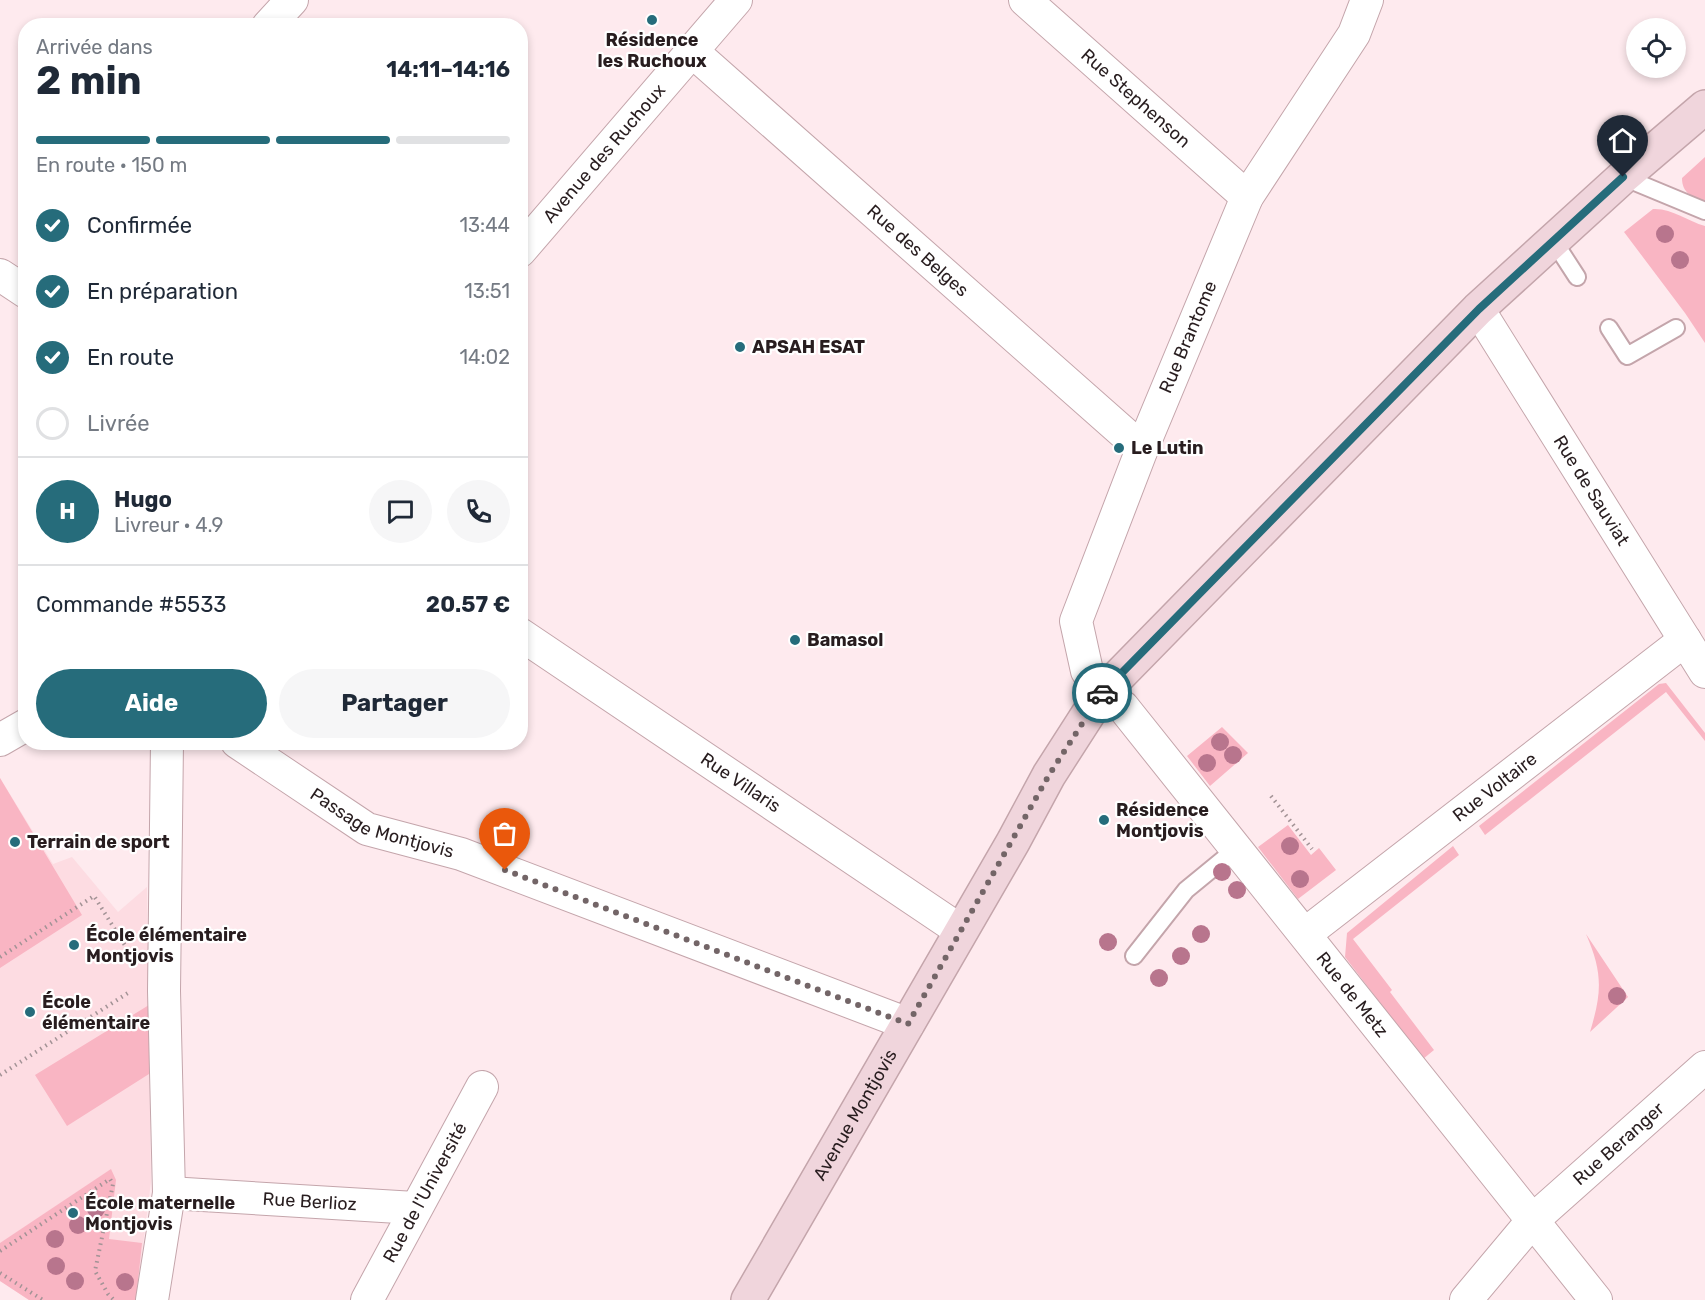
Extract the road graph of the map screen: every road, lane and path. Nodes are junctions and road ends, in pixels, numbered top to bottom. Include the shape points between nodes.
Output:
1 (292, 0) edge
2 (736, 0) edge
3 (1026, 0) edge
4 (1367, 0) edge
5 (275, 18) edge
6 (693, 52) junction
7 (1705, 108) edge
8 (1623, 177) junction
9 (1247, 197) junction
10 (1705, 212) edge
11 (1553, 240) junction
12 (528, 242) edge
13 (1577, 277) dead end
14 (1479, 309) junction
15 (1609, 328) dead end
16 (1676, 328) dead end
17 (1142, 448) junction
18 (528, 639) edge
19 (1685, 640) junction
20 (1705, 672) edge
21 (1101, 694) junction
22 (18, 730) edge
23 (0, 740) edge
24 (167, 750) edge
25 (249, 750) edge
26 (1271, 796) dead end
27 (1236, 849) junction
28 (1312, 849) dead end
29 (961, 931) junction
30 (1305, 933) junction
31 (1134, 956) dead end
32 (0, 957) edge
33 (135, 962) dead end
34 (164, 991) junction
35 (908, 1024) junction
36 (1705, 1067) edge
37 (0, 1075) edge
38 (482, 1087) dead end
39 (170, 1193) junction
40 (415, 1208) junction
41 (1533, 1220) junction
42 (0, 1251) edge
43 (0, 1273) edge
44 (43, 1300) edge
45 (114, 1300) edge
46 (152, 1300) edge
47 (367, 1300) edge
48 (748, 1300) edge
49 (1466, 1300) edge
50 (1596, 1300) edge

1 - 5 street
2 - 6 street, Avenue des Ruchoux
3 - 9 street, Rue Stephenson
4 - 9 street, Rue Brantome via 1354,34
6 - 12 street, Avenue des Ruchoux
6 - 17 street, Rue des Belges
7 - 8 main road, Avenue Montjovis
8 - 10 lane
8 - 11 main road, Avenue Montjovis
9 - 17 street, Rue Brantome
11 - 13 lane
11 - 14 main road, Avenue Montjovis
14 - 19 street, Rue de Sauviat
14 - 21 main road, Avenue Montjovis
15 - 16 lane via 1627,356
17 - 21 street, Rue Brantome via 1076,621 1087,671
18 - 29 street, Rue Villaris
19 - 20 street, Rue de Sauviat
19 - 30 street, Rue Voltaire
21 - 27 street, Rue de Metz via 1123,707
21 - 29 main road, Avenue Montjovis via 1049,775
22 - 23 street
24 - 34 street
25 - 35 street, Passage Montjovis via 367,829 461,854
26 - 28 path
27 - 30 street, Rue de Metz
27 - 31 lane via 1186,890
29 - 35 main road, Avenue Montjovis
30 - 41 street, Rue de Metz
32 - 33 path via 94,896
34 - 37 path via 143,991 142,984
34 - 39 street
35 - 48 main road, Avenue Montjovis
36 - 41 street, Rue Beranger
38 - 40 street, Rue de l'Université
39 - 40 street, Rue Berlioz
39 - 46 street
40 - 47 street, Rue de l'Université
41 - 49 street, Rue Beranger
41 - 50 street, Rue de Metz
42 - 45 path via 110,1179 113,1184 95,1271
43 - 44 path

